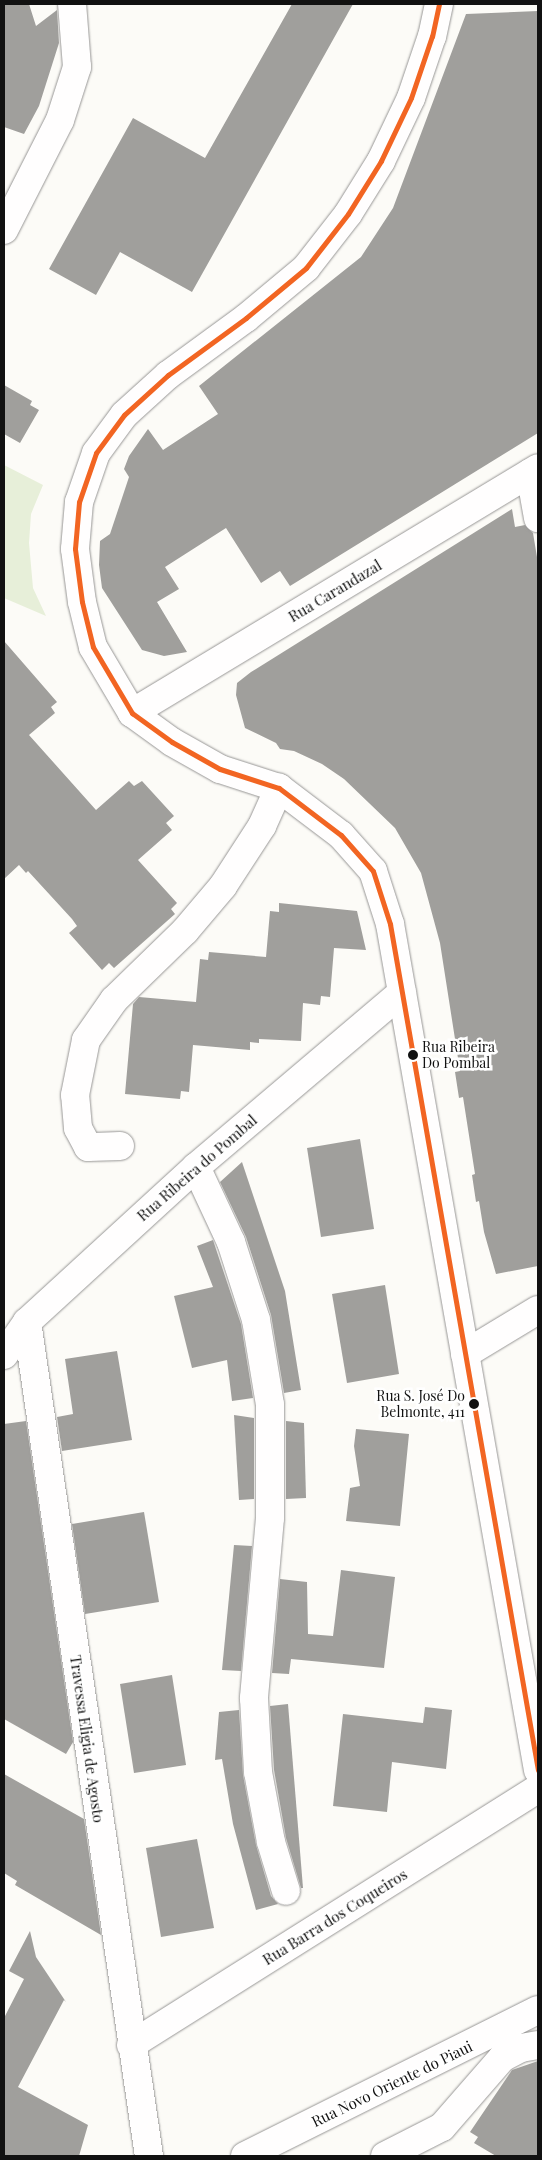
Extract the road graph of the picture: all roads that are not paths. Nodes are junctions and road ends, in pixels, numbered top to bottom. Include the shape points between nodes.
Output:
1 (72, 4) edge
2 (438, 4) edge
3 (4, 230) edge
4 (534, 470) edge
5 (538, 518) edge
6 (132, 714) junction
7 (279, 788) junction
8 (402, 992) junction
9 (120, 1146) dead end
10 (196, 1166) junction
11 (538, 1310) edge
12 (27, 1322) junction
13 (465, 1354) junction
14 (4, 1355) edge
15 (538, 1770) edge
16 (538, 1789) edge
17 (286, 1891) dead end
18 (538, 2010) edge
19 (131, 2045) junction
20 (538, 2045) edge
21 (149, 2156) edge
22 (245, 2156) edge
23 (385, 2156) edge

1 - 3 street via 74,76 60,120
2 - 6 street via 432,36 411,98 382,161 342,221 306,268 246,318 168,375 124,415 96,453 79,502 75,549 82,602 93,647
4 - 5 street
4 - 6 street, Rua Carandazal
6 - 7 street via 220,769
7 - 8 street via 342,835 372,871 390,924
7 - 9 street via 262,826 223,886 185,931 114,1000 86,1040 75,1095 78,1128 88,1148
8 - 10 street, Rua Ribeira do Pombal
8 - 13 street
10 - 12 street, Rua Ribeira do Pombal
10 - 17 street via 231,1242 256,1320 270,1405 270,1518 254,1698 258,1772 271,1842
11 - 13 street
12 - 14 street, Rua Ribeira do Pombal
12 - 19 street, Travessa Eligia de Agosto
13 - 15 street
16 - 19 street, Rua Barra dos Coqueiros
18 - 22 street, Rua Novo Oriente do Piaui
19 - 21 street, Travessa Eligia de Agosto
20 - 23 street via 521,2048 502,2058 442,2127

